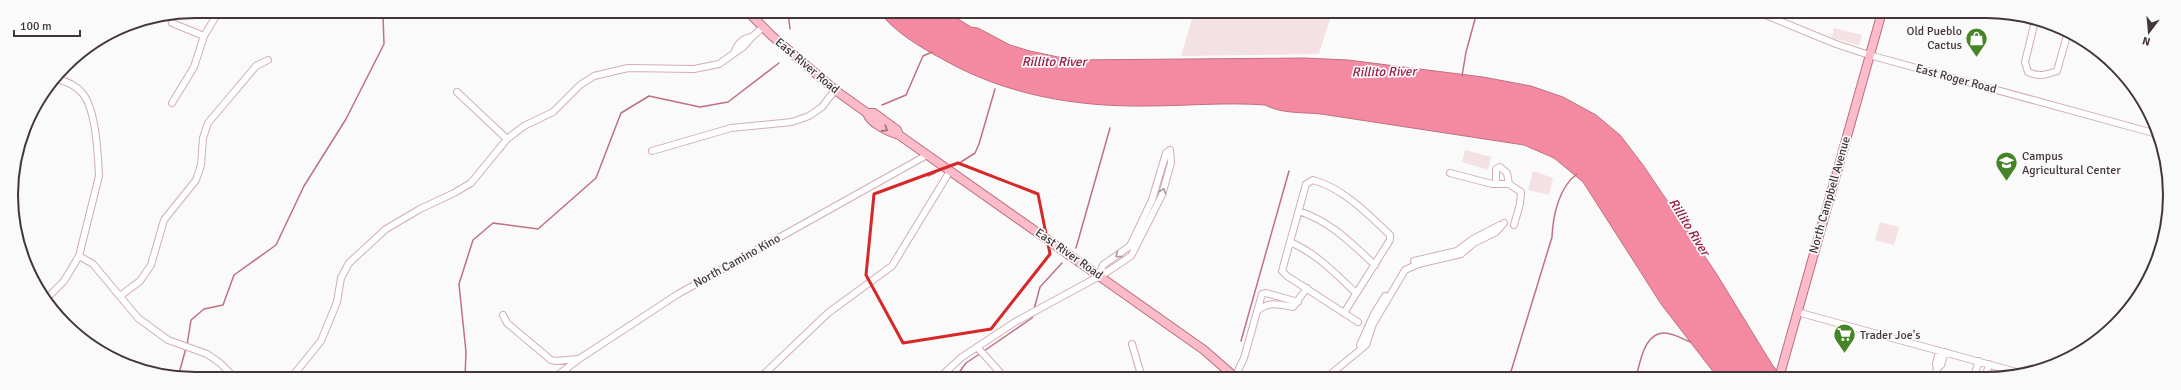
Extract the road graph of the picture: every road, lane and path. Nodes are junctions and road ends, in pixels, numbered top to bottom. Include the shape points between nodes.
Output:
1 (215, 18) edge
2 (755, 18) edge
3 (1773, 18) edge
4 (1880, 18) edge
5 (172, 23) dead end
6 (2035, 25) edge
7 (763, 27) junction
8 (204, 36) junction
9 (2066, 37) edge
10 (1870, 55) junction
11 (268, 60) dead end
12 (60, 81) edge
13 (835, 90) junction
14 (456, 92) dead end
15 (172, 102) dead end
16 (2152, 133) edge
17 (507, 139) junction
18 (652, 151) dead end
19 (927, 155) junction
20 (950, 171) junction
21 (1450, 173) dead end
22 (1496, 184) junction
23 (1509, 184) junction
24 (1299, 211) junction
25 (1514, 225) dead end
26 (1290, 242) junction
27 (79, 256) junction
28 (1375, 264) junction
29 (1099, 276) junction
30 (1307, 288) junction
31 (1356, 294) junction
32 (50, 295) edge
33 (120, 296) junction
34 (1298, 302) junction
35 (1257, 311) junction
36 (1797, 312) junction
37 (1344, 313) junction
38 (503, 315) dead end
39 (1358, 322) dead end
40 (1132, 344) dead end
41 (977, 347) junction
42 (1942, 352) junction
43 (1354, 354) junction
44 (579, 359) junction
45 (1978, 361) junction
46 (1989, 364) junction
47 (2010, 370) edge
48 (228, 372) edge
49 (296, 372) edge
50 (562, 372) edge
51 (766, 372) edge
52 (945, 372) edge
53 (1000, 372) edge
54 (1140, 372) edge
55 (1229, 372) edge
56 (1238, 372) edge
57 (1333, 372) edge
58 (1780, 372) edge
59 (1936, 372) edge
60 (1975, 372) edge
61 (1986, 372) edge

1 - 8 street
2 - 7 main road, East River Road
3 - 10 street, East Roger Road
4 - 10 main road, North Campbell Avenue
5 - 8 street
6 - 9 street via 2025,62 2028,72 2036,76 2057,71
7 - 13 main road, East River Road
7 - 17 street via 752,37 745,38 734,52 719,64 694,69 628,68 594,76 580,85 553,112 524,126
8 - 15 street via 194,67
10 - 16 street, East Roger Road
10 - 36 main road, North Campbell Avenue
11 - 33 street via 256,66 208,123 196,180 164,220 151,265 140,281
12 - 27 street via 74,86 83,94 91,112 98,163 99,176
13 - 18 street via 822,107 809,116 792,122 731,128
13 - 19 main road, East River Road via 867,113 874,113
14 - 17 street
17 - 49 street via 471,183 386,229 349,263 340,278 337,302 321,341
19 - 20 main road, East River Road
19 - 44 street, North Camino Kino via 678,294
20 - 29 main road, East River Road
20 - 51 street via 892,266 828,313
21 - 22 street
22 - 23 street
22 - 23 street via 1496,169 1500,167 1507,173
23 - 25 street via 1521,192
24 - 26 street
24 - 28 street via 1316,217 1336,229
24 - 28 street via 1306,184 1313,180 1324,183 1355,203 1390,235 1390,240
26 - 30 street via 1282,271
26 - 31 street via 1325,264
27 - 32 street via 64,281
27 - 33 street via 93,264
28 - 31 street
29 -> 29 street via 1131,256 1162,195 1171,163 1170,150 1166,152 1152,200 1130,246 1103,265
29 - 41 street via 1015,322
29 - 55 main road, East River Road via 1204,350
30 - 34 street
30 - 37 street
31 - 37 street
33 - 48 street via 138,318 168,340 207,354
34 - 35 street via 1293,307 1272,303
34 - 35 street via 1266,293 1262,294
35 - 56 street
36 - 42 street
36 - 58 main road, North Campbell Avenue
37 - 39 street
38 - 44 street via 507,323 550,360
40 - 54 street
41 - 52 street via 962,356
41 - 53 street
42 - 45 street
42 - 59 street via 1941,365
43 - 43 street via 1366,345 1374,324 1405,270 1418,264 1461,254 1474,243 1496,232 1504,223 1473,239 1457,252 1408,263 1374,314 1362,343
43 - 57 street
44 - 50 street, North Camino Kino
45 - 46 street
45 - 60 street
46 - 47 street
46 - 61 street

